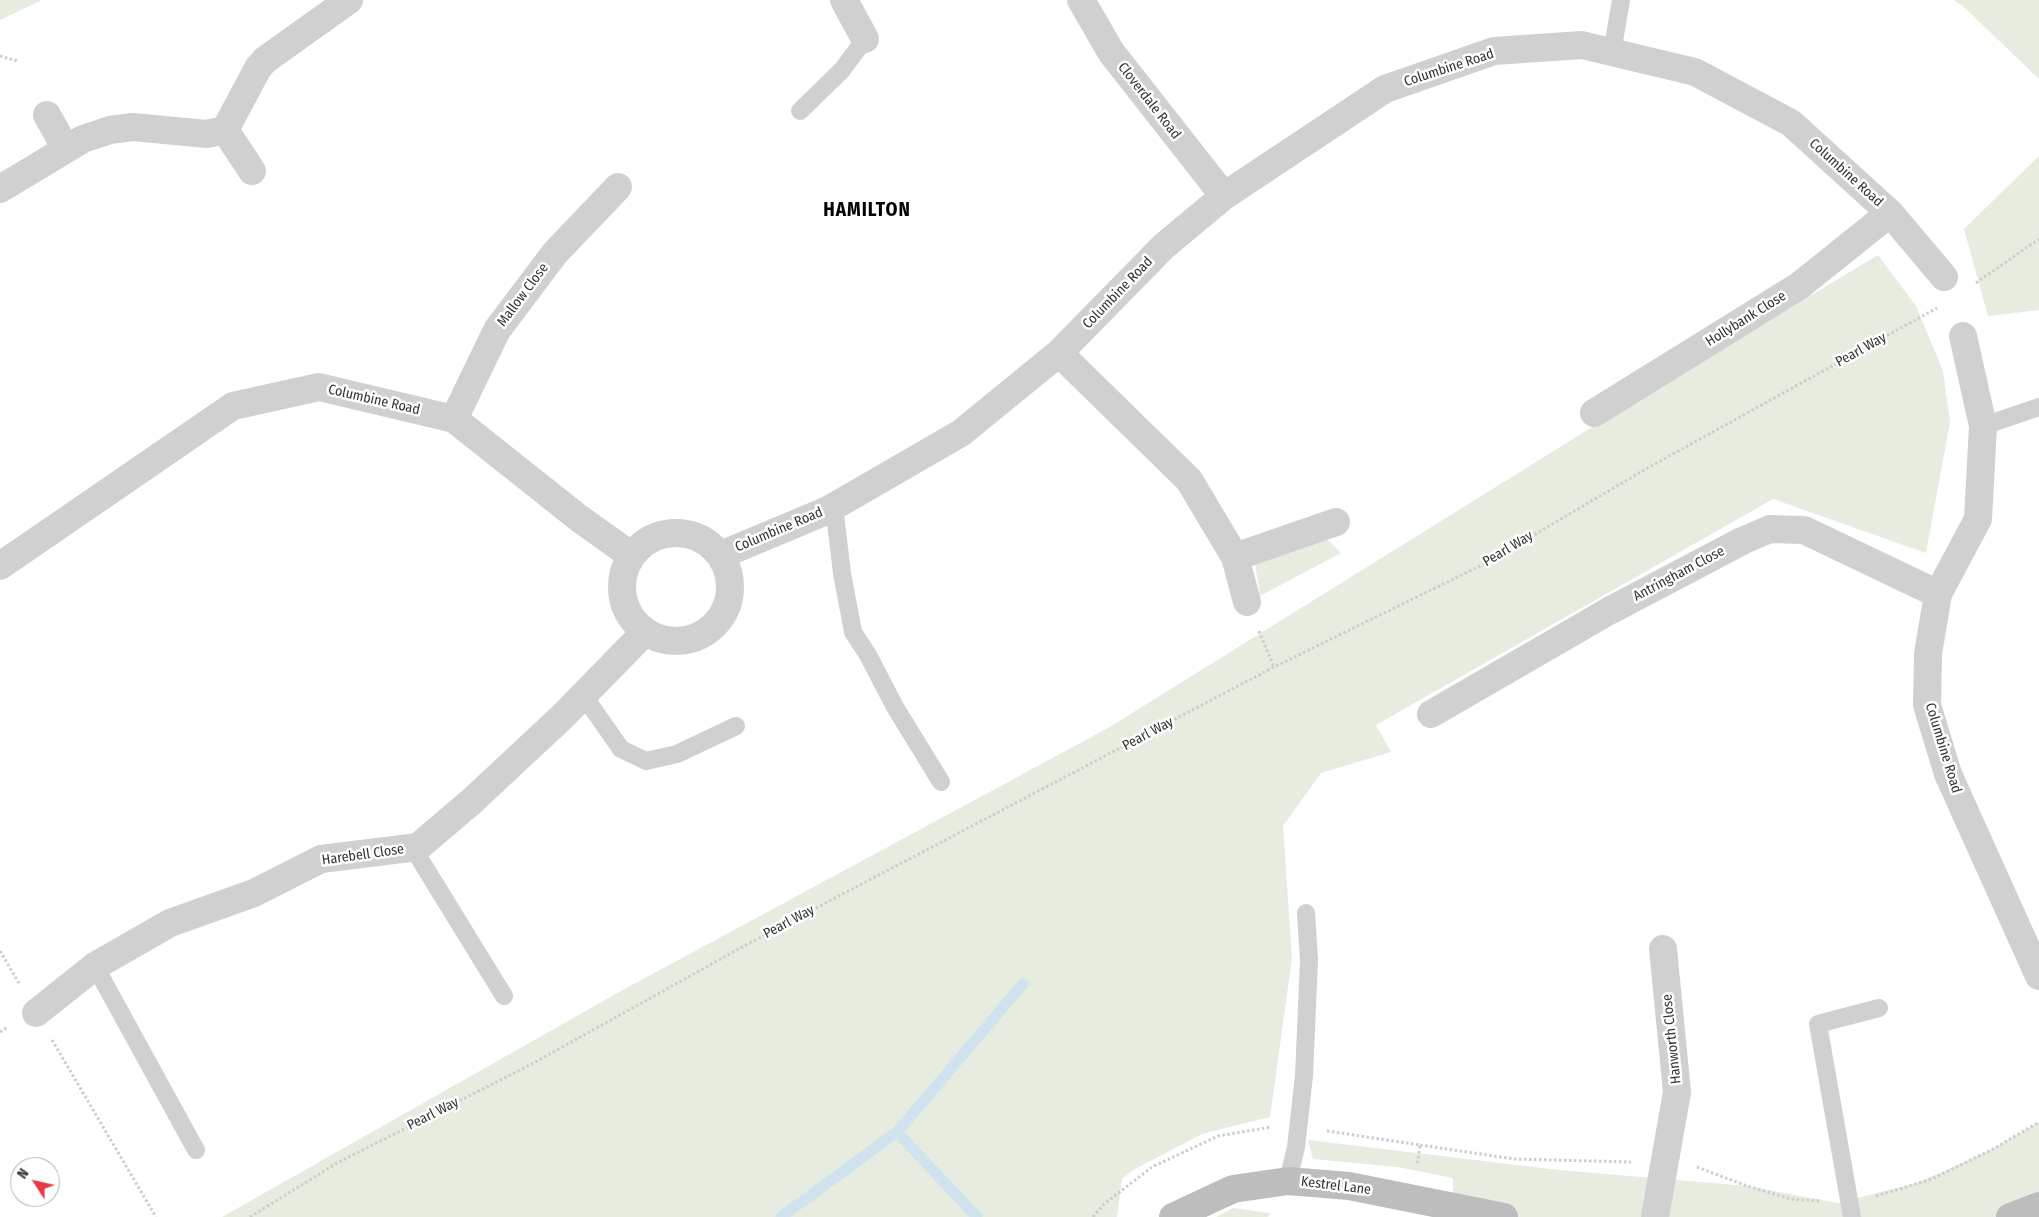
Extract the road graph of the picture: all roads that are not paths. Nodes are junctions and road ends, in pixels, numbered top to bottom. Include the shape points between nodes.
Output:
1 (349, 0) edge
2 (844, 0) edge
3 (1081, 0) edge
4 (1621, 0) edge
5 (866, 39) joint
6 (1612, 52) junction
7 (800, 112) dead end
8 (47, 115) dead end
9 (225, 130) junction
10 (66, 148) junction
11 (252, 171) dead end
12 (618, 187) dead end
13 (0, 189) edge
14 (1224, 196) junction
15 (1890, 213) junction
16 (1944, 277) dead end
17 (1964, 336) dead end
18 (1059, 353) junction
19 (2039, 407) edge
20 (1594, 413) dead end
21 (454, 419) junction
22 (1983, 426) junction
23 (834, 506) junction
24 (1336, 522) dead end
25 (720, 555) junction
26 (632, 556) junction
27 (1235, 557) junction
28 (0, 566) edge
29 (1938, 594) junction
30 (1247, 602) road end
31 (645, 632) junction
32 (584, 696) junction
33 (1431, 714) dead end
34 (736, 726) dead end
35 (941, 782) dead end
36 (413, 848) junction
37 (1306, 913) dead end
38 (2032, 940) edge
39 (1663, 949) dead end
40 (95, 966) junction
41 (2039, 976) edge
42 (504, 996) dead end
43 (1879, 1008) dead end
44 (36, 1013) road end
45 (196, 1150) dead end
46 (1288, 1181) junction
47 (2039, 1206) edge
48 (1850, 1209) edge
49 (1173, 1217) edge
50 (1504, 1217) edge
51 (1655, 1217) edge
52 (2010, 1217) edge

1 - 9 street via 265,60
2 - 5 street
3 - 14 street, Cloverdale Road via 1111,52
4 - 6 lane
5 - 7 lane via 842,70
6 - 14 street, Columbine Road via 1582,45 1494,51 1385,89
6 - 15 street, Columbine Road via 1695,72 1791,123
8 - 10 street
9 - 10 street via 207,134 133,127 95,134
9 - 11 street
10 - 13 street
12 - 21 street, Mallow Close via 555,254 497,330
14 - 18 street, Columbine Road via 1164,246
15 - 16 street, Columbine Road
15 - 20 street, Hollybank Close via 1799,286
17 - 22 street, Columbine Road
18 - 23 street, Columbine Road via 961,433
18 - 27 street via 1189,480
19 - 22 lane
21 - 26 street, Columbine Road
21 - 28 street, Columbine Road via 319,387 233,406
22 - 29 street, Columbine Road via 1978,519
23 - 25 street, Columbine Road
23 - 35 lane via 853,632
24 - 27 street
25 - 26 street, Columbine Road via 698,537 679,533 660,535 645,543
25 - 31 street, Columbine Road via 731,580 730,599 715,626 704,635 675,642
26 - 31 street, Columbine Road via 625,569 623,598 630,616
27 - 30 street
29 - 33 street, Antringham Close via 1804,530 1770,530 1742,541 1609,611
29 - 38 street, Columbine Road via 1928,654 1927,704 1948,774 1991,873
31 - 32 street, Harebell Close
32 - 34 lane via 621,750 646,761 677,754
32 - 36 street, Harebell Close via 472,801
36 - 40 street, Harebell Close via 321,859 254,893 170,923
36 - 42 lane
37 - 46 lane via 1309,960 1304,1076 1296,1147
38 - 41 street, Columbine Road
39 - 51 street, Hanworth Close via 1677,1092
40 - 44 street, Harebell Close
40 - 45 lane
43 - 48 lane via 1818,1024
46 - 49 street, Kestrel Lane via 1234,1189
46 - 50 street, Kestrel Lane via 1349,1186
47 - 52 street

